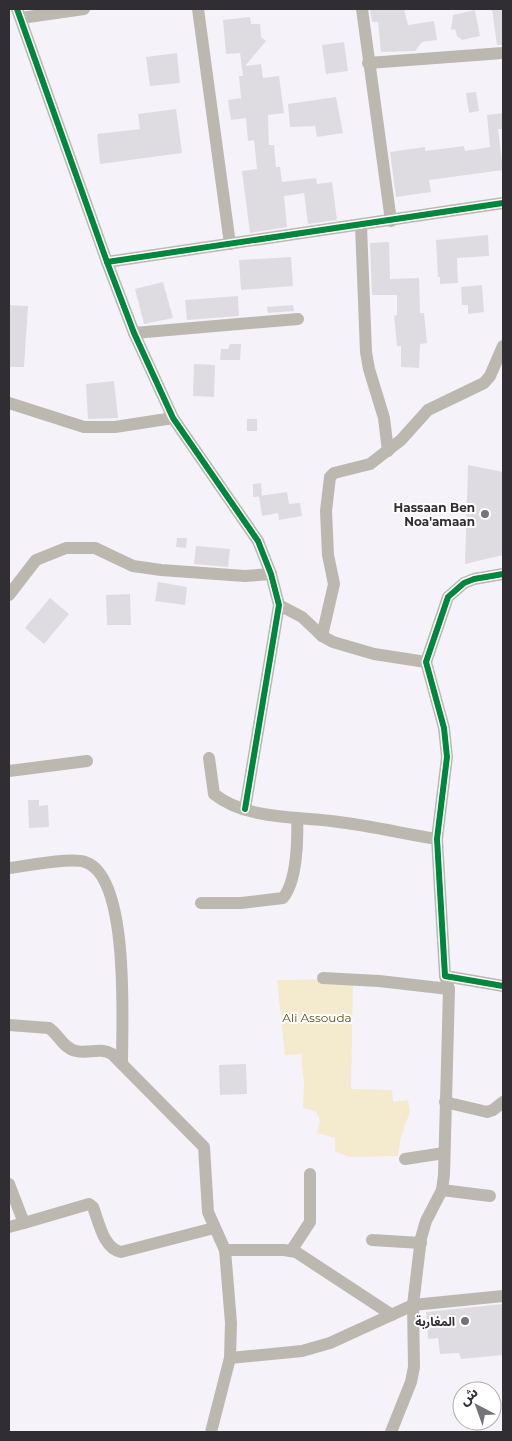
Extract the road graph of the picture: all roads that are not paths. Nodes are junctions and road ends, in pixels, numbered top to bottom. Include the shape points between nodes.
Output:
1 (80, 9) edge
2 (198, 9) edge
3 (362, 9) edge
4 (19, 14) edge
5 (503, 53) edge
6 (368, 63) junction
7 (503, 203) edge
8 (391, 220) junction
9 (361, 226) junction
10 (230, 244) junction
11 (107, 262) junction
12 (298, 319) dead end
13 (134, 333) junction
14 (503, 346) edge
15 (9, 403) edge
16 (173, 418) junction
17 (388, 451) junction
18 (271, 574) junction
19 (503, 574) edge
20 (9, 595) edge
21 (279, 605) junction
22 (322, 636) junction
23 (426, 662) junction
24 (209, 758) dead end
25 (87, 760) dead end
26 (9, 771) edge
27 (245, 810) junction
28 (297, 818) junction
29 (437, 839) junction
30 (9, 868) edge
31 (201, 902) dead end
32 (445, 976) junction
33 (323, 978) dead end
34 (503, 986) edge
35 (449, 989) junction
36 (9, 1024) edge
37 (122, 1062) junction
38 (445, 1102) junction
39 (503, 1102) edge
40 (444, 1153) junction
41 (405, 1159) dead end
42 (310, 1174) dead end
43 (9, 1184) edge
44 (442, 1190) junction
45 (490, 1196) dead end
46 (24, 1224) junction
47 (9, 1227) edge
48 (214, 1228) junction
49 (372, 1240) dead end
50 (421, 1243) junction
51 (225, 1250) junction
52 (291, 1251) junction
53 (503, 1296) edge
54 (413, 1305) junction
55 (392, 1315) junction
56 (230, 1358) junction
57 (212, 1432) edge
58 (392, 1432) edge

1 - 4 street
2 - 10 street
3 - 6 street
4 - 11 street
5 - 6 street
6 - 8 street
7 - 8 street
8 - 9 street
9 - 10 street
9 - 17 street via 366,352 384,418
10 - 11 street
11 - 13 street
12 - 13 street
13 - 16 street
14 - 17 street via 484,383 428,410
15 - 16 street via 84,427 115,427
16 - 18 street via 258,540
17 - 22 street via 370,464 334,473 330,477 326,511 328,555 334,584
18 - 20 street via 245,576 161,570 133,566 95,548 66,548 36,560
18 - 21 street
19 - 23 street via 464,583 448,597
21 - 22 street via 302,617
21 - 27 street
22 - 23 street via 374,654
23 - 29 street via 444,728 447,757
24 - 27 street via 214,794
25 - 26 street
27 - 28 street
28 - 29 street via 337,821
28 - 31 street via 296,856 283,898 241,903
29 - 32 street
30 - 37 street via 81,861 92,866 106,884 116,913 121,968
32 - 34 street
32 - 35 street
33 - 35 street
35 - 38 street
36 - 37 street via 49,1028 75,1051 106,1051
37 - 48 street via 204,1147 208,1212
38 - 39 street via 487,1112
38 - 40 street
40 - 41 street
40 - 44 street
42 - 52 street via 310,1222
43 - 46 street
44 - 45 street
44 - 50 street via 426,1221
46 - 47 street
46 - 48 street via 89,1204 106,1242 121,1252
48 - 51 street
49 - 50 street
50 - 54 street
51 - 52 street
51 - 56 street via 231,1323
52 - 55 street
53 - 54 street
54 - 55 street
54 - 58 street via 414,1367
55 - 56 street via 353,1334 302,1351
56 - 57 street

